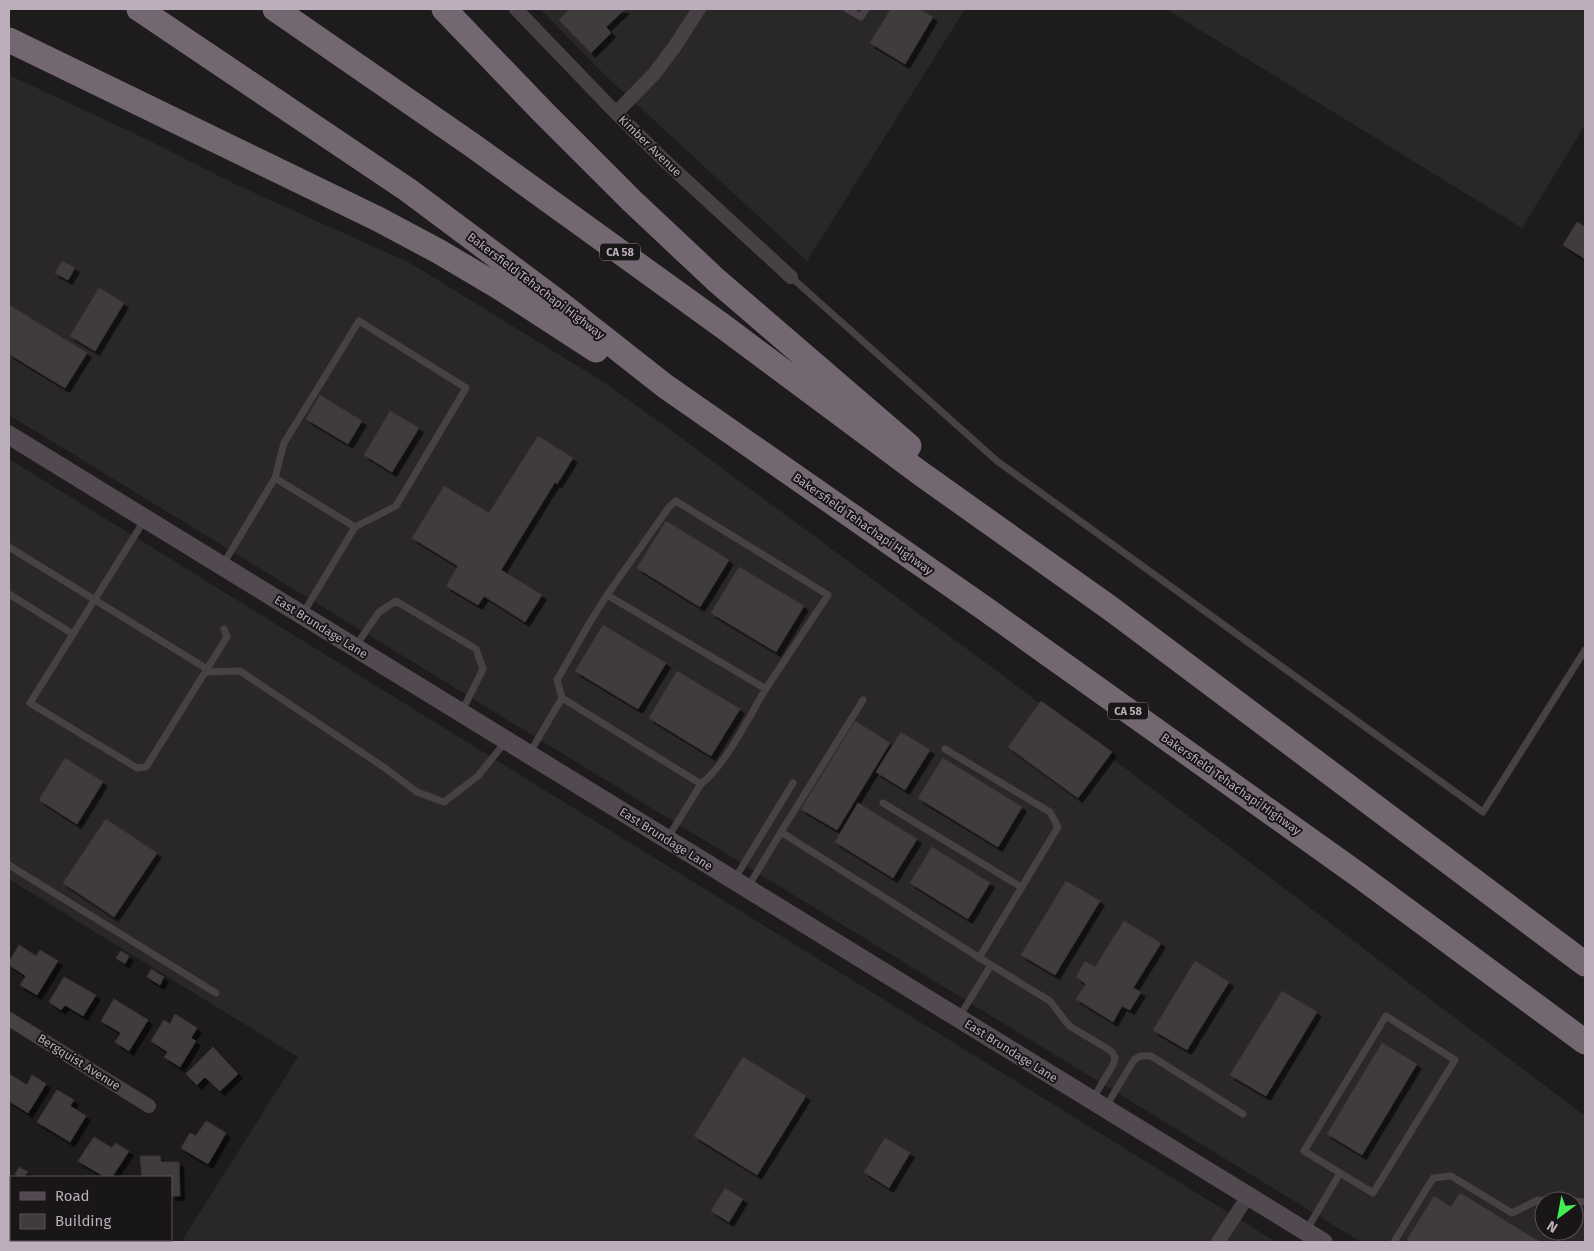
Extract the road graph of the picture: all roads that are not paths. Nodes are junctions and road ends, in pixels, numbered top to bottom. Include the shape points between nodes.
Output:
1 (140, 9) edge
2 (275, 9) edge
3 (444, 9) edge
4 (516, 9) edge
5 (699, 9) edge
6 (847, 9) edge
7 (866, 9) edge
8 (9, 40) edge
9 (616, 113) junction
10 (791, 277) joint
11 (665, 386) junction
12 (9, 435) edge
13 (275, 478) junction
14 (960, 501) junction
15 (146, 519) junction
16 (355, 527) junction
17 (9, 547) edge
18 (222, 566) junction
19 (9, 594) edge
20 (607, 595) junction
21 (94, 600) junction
22 (302, 615) junction
23 (224, 630) dead end
24 (73, 634) junction
25 (354, 647) junction
26 (1585, 650) edge
27 (206, 671) junction
28 (766, 689) junction
29 (562, 698) junction
30 (863, 700) dead end
31 (461, 713) junction
32 (506, 740) junction
33 (945, 750) dead end
34 (529, 754) junction
35 (793, 783) dead end
36 (701, 784) junction
37 (883, 802) dead end
38 (781, 832) junction
39 (667, 839) junction
40 (9, 865) edge
41 (741, 885) junction
42 (1021, 888) junction
43 (979, 958) junction
44 (1585, 964) edge
45 (991, 965) junction
46 (216, 993) dead end
47 (958, 1018) junction
48 (9, 1019) edge
49 (1585, 1042) edge
50 (1098, 1104) junction
51 (149, 1106) dead end
52 (1243, 1114) dead end
53 (1340, 1173) junction
54 (1248, 1196) junction
55 (1534, 1202) edge
56 (1305, 1231) junction
57 (1218, 1242) edge
58 (1323, 1242) edge
59 (1394, 1242) edge

1 - 11 highway, Bakersfield Tehachapi Highway / CA 58 via 408,190
2 - 14 highway, CA 58 via 488,157
3 - 14 highway via 632,201 716,280 916,452
4 - 9 street, Kimber Avenue
5 - 9 street via 654,74
6 - 7 lane via 861,17
8 - 11 highway via 378,219 484,278 605,356
9 - 10 street, Kimber Avenue
10 - 26 lane via 997,461 1483,812
11 - 49 highway, Bakersfield Tehachapi Highway / CA 58 via 984,608
12 - 15 main road, East Brundage Lane
13 - 16 lane
13 - 16 lane via 284,443 358,321 466,388 396,506
13 - 18 lane
14 - 44 highway, CA 58 via 1110,608
15 - 18 main road, East Brundage Lane
15 - 21 lane
16 - 22 lane
17 - 21 lane
18 - 22 main road, East Brundage Lane
19 - 24 lane
20 - 28 lane
20 - 28 lane via 676,501 828,595
20 - 29 lane via 557,680
21 - 24 lane
21 - 27 lane
22 - 25 main road, East Brundage Lane
23 - 27 lane via 227,637
24 - 27 lane via 30,703 138,768 146,768
25 - 31 main road, East Brundage Lane
25 - 31 lane via 379,612 396,601 476,649 483,669
27 - 32 lane via 240,670 417,792 444,802 478,776
28 - 36 lane via 724,759
29 - 34 lane
29 - 36 lane
30 - 38 lane
31 - 32 main road, East Brundage Lane
32 - 34 main road, East Brundage Lane
33 - 42 lane via 1050,812 1058,827
34 - 39 main road, East Brundage Lane
35 - 41 lane
36 - 39 lane
37 - 42 lane
38 - 41 lane
38 - 43 lane
39 - 41 main road, East Brundage Lane
40 - 46 lane
41 - 47 main road, East Brundage Lane
42 - 43 lane
43 - 45 lane
45 - 47 lane
45 - 50 lane via 1050,1001 1071,1027 1112,1052 1115,1058
47 - 50 main road, East Brundage Lane
48 - 51 street, Bergquist Avenue
50 - 52 lane via 1134,1060 1140,1056 1152,1056
50 - 54 main road, East Brundage Lane
53 - 53 lane via 1373,1193 1455,1060 1386,1016 1304,1151
53 - 56 lane
54 - 56 main road, East Brundage Lane
54 - 57 street
55 - 59 lane via 1512,1213 1451,1176 1433,1178
56 - 58 main road, East Brundage Lane

